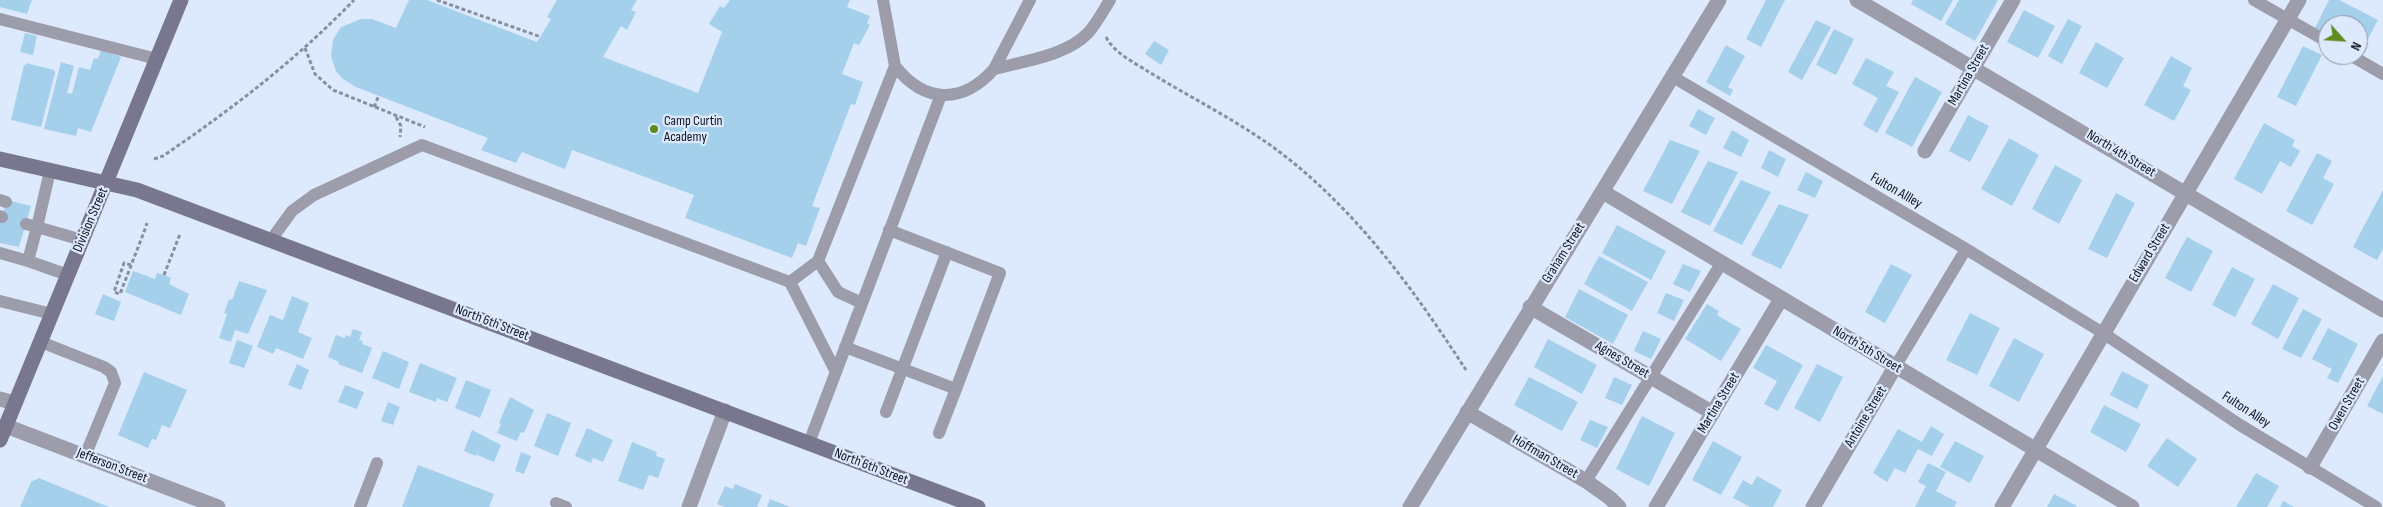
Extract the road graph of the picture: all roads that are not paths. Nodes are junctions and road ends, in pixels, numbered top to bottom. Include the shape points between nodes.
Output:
1 (180, 0) edge
2 (883, 0) edge
3 (1030, 0) edge
4 (1110, 0) edge
5 (1719, 0) edge
6 (1857, 0) edge
7 (2013, 0) edge
8 (2254, 0) edge
9 (2299, 0) edge
10 (0, 19) edge
11 (2288, 19) junction
12 (2318, 36) edge
13 (157, 59) junction
14 (2367, 65) edge
15 (896, 66) junction
16 (1973, 67) junction
17 (994, 69) junction
18 (2383, 74) edge
19 (1673, 77) junction
20 (941, 95) junction
21 (1925, 150) dead end
22 (0, 160) edge
23 (50, 171) junction
24 (106, 183) junction
25 (1603, 192) junction
26 (2186, 193) junction
27 (32, 225) junction
28 (889, 230) junction
29 (82, 240) junction
30 (271, 240) junction
31 (1966, 249) junction
32 (947, 252) junction
33 (0, 253) edge
34 (28, 261) junction
35 (818, 261) junction
36 (1721, 264) junction
37 (68, 275) junction
38 (790, 282) junction
39 (1780, 299) junction
40 (0, 301) edge
41 (862, 302) junction
42 (1530, 307) junction
43 (2383, 310) edge
44 (52, 314) junction
45 (2103, 332) junction
46 (2383, 341) edge
47 (41, 342) junction
48 (845, 347) junction
49 (1895, 368) junction
50 (902, 369) junction
51 (836, 372) junction
52 (1651, 376) junction
53 (956, 389) junction
54 (0, 399) edge
55 (15, 403) junction
56 (725, 411) junction
57 (886, 412) dead end
58 (1467, 412) junction
59 (1713, 413) junction
60 (6, 426) junction
61 (939, 433) dead end
62 (0, 440) edge
63 (808, 444) junction
64 (2035, 450) junction
65 (85, 456) junction
66 (377, 463) dead end
67 (2310, 467) junction
68 (1586, 481) junction
69 (218, 507) edge
70 (360, 507) edge
71 (688, 507) edge
72 (978, 507) edge
73 (1410, 507) edge
74 (1619, 507) edge
75 (1656, 507) edge
76 (1812, 507) edge
77 (2002, 507) edge
78 (2132, 507) edge
79 (2376, 507) edge

1 - 13 street, Division Street
2 - 15 lane
3 - 17 lane
4 - 17 lane via 1088,33 1065,48
5 - 19 street, Graham Street
6 - 16 street, North 4th Street
7 - 16 street, Martina Street
8 - 11 lane
9 - 11 street, Edward Street
10 - 13 lane
11 - 12 lane
11 - 26 street, Edward Street
13 - 24 street, Division Street
14 - 18 lane
15 - 20 lane via 917,88
15 - 35 lane
16 - 21 street, Martina Street
16 - 26 street, North 4th Street
17 - 20 lane via 967,90
19 - 25 street, Graham Street
19 - 31 lane, Fulton Allley
20 - 28 lane
22 - 23 street, North 6th Street
23 - 24 street, North 6th Street
23 - 27 lane
24 - 29 street, Division Street
24 - 30 street, North 6th Street via 137,190
25 - 36 street, North 5th Street
25 - 42 street, Graham Street
26 - 43 street, North 4th Street
26 - 45 street, Edward Street
27 - 29 lane
27 - 34 lane
28 - 32 lane
28 - 41 lane
29 - 37 street, Division Street
30 - 38 lane via 292,211 314,196 422,145
30 - 56 street, North 6th Street
31 - 45 lane, Fulton Allley
31 - 49 lane, Antoine Street
32 - 50 lane
32 - 53 lane via 1000,273
33 - 34 lane
34 - 37 lane
35 - 38 lane
35 - 41 lane via 838,292
36 - 39 street, North 5th Street
36 - 52 lane
37 - 44 street, Division Street
38 - 51 lane
39 - 49 street, North 5th Street
39 - 59 street, Martina Street
40 - 44 lane
41 - 48 lane
42 - 52 street, Agnes Street
42 - 58 street, Graham Street
44 - 47 street, Division Street
45 - 64 street, Edward Street
45 - 67 lane, Fulton Alley via 2240,425
46 - 67 street, Owen Street
47 - 55 street, Division Street
47 - 65 lane via 104,367 111,372 115,382
48 - 50 lane
48 - 51 lane
49 - 64 street, North 5th Street
49 - 76 street, Antoine Street
50 - 53 lane
50 - 57 lane
51 - 63 lane
52 - 59 street, Agnes Street
52 - 68 lane
53 - 61 lane
54 - 55 street
55 - 60 street, Division Street
56 - 63 street, North 6th Street
56 - 71 street
58 - 68 street, Hoffman Street
58 - 73 street, Graham Street
59 - 75 street, Martina Street
60 - 62 street, Division Street
60 - 65 street, Jefferson Street
63 - 72 street, North 6th Street
64 - 77 street, Edward Street
64 - 78 street, North 5th Street
65 - 69 street, Jefferson Street
66 - 70 lane
67 - 79 lane, Fulton Alley
68 - 74 street, Hoffman Street

